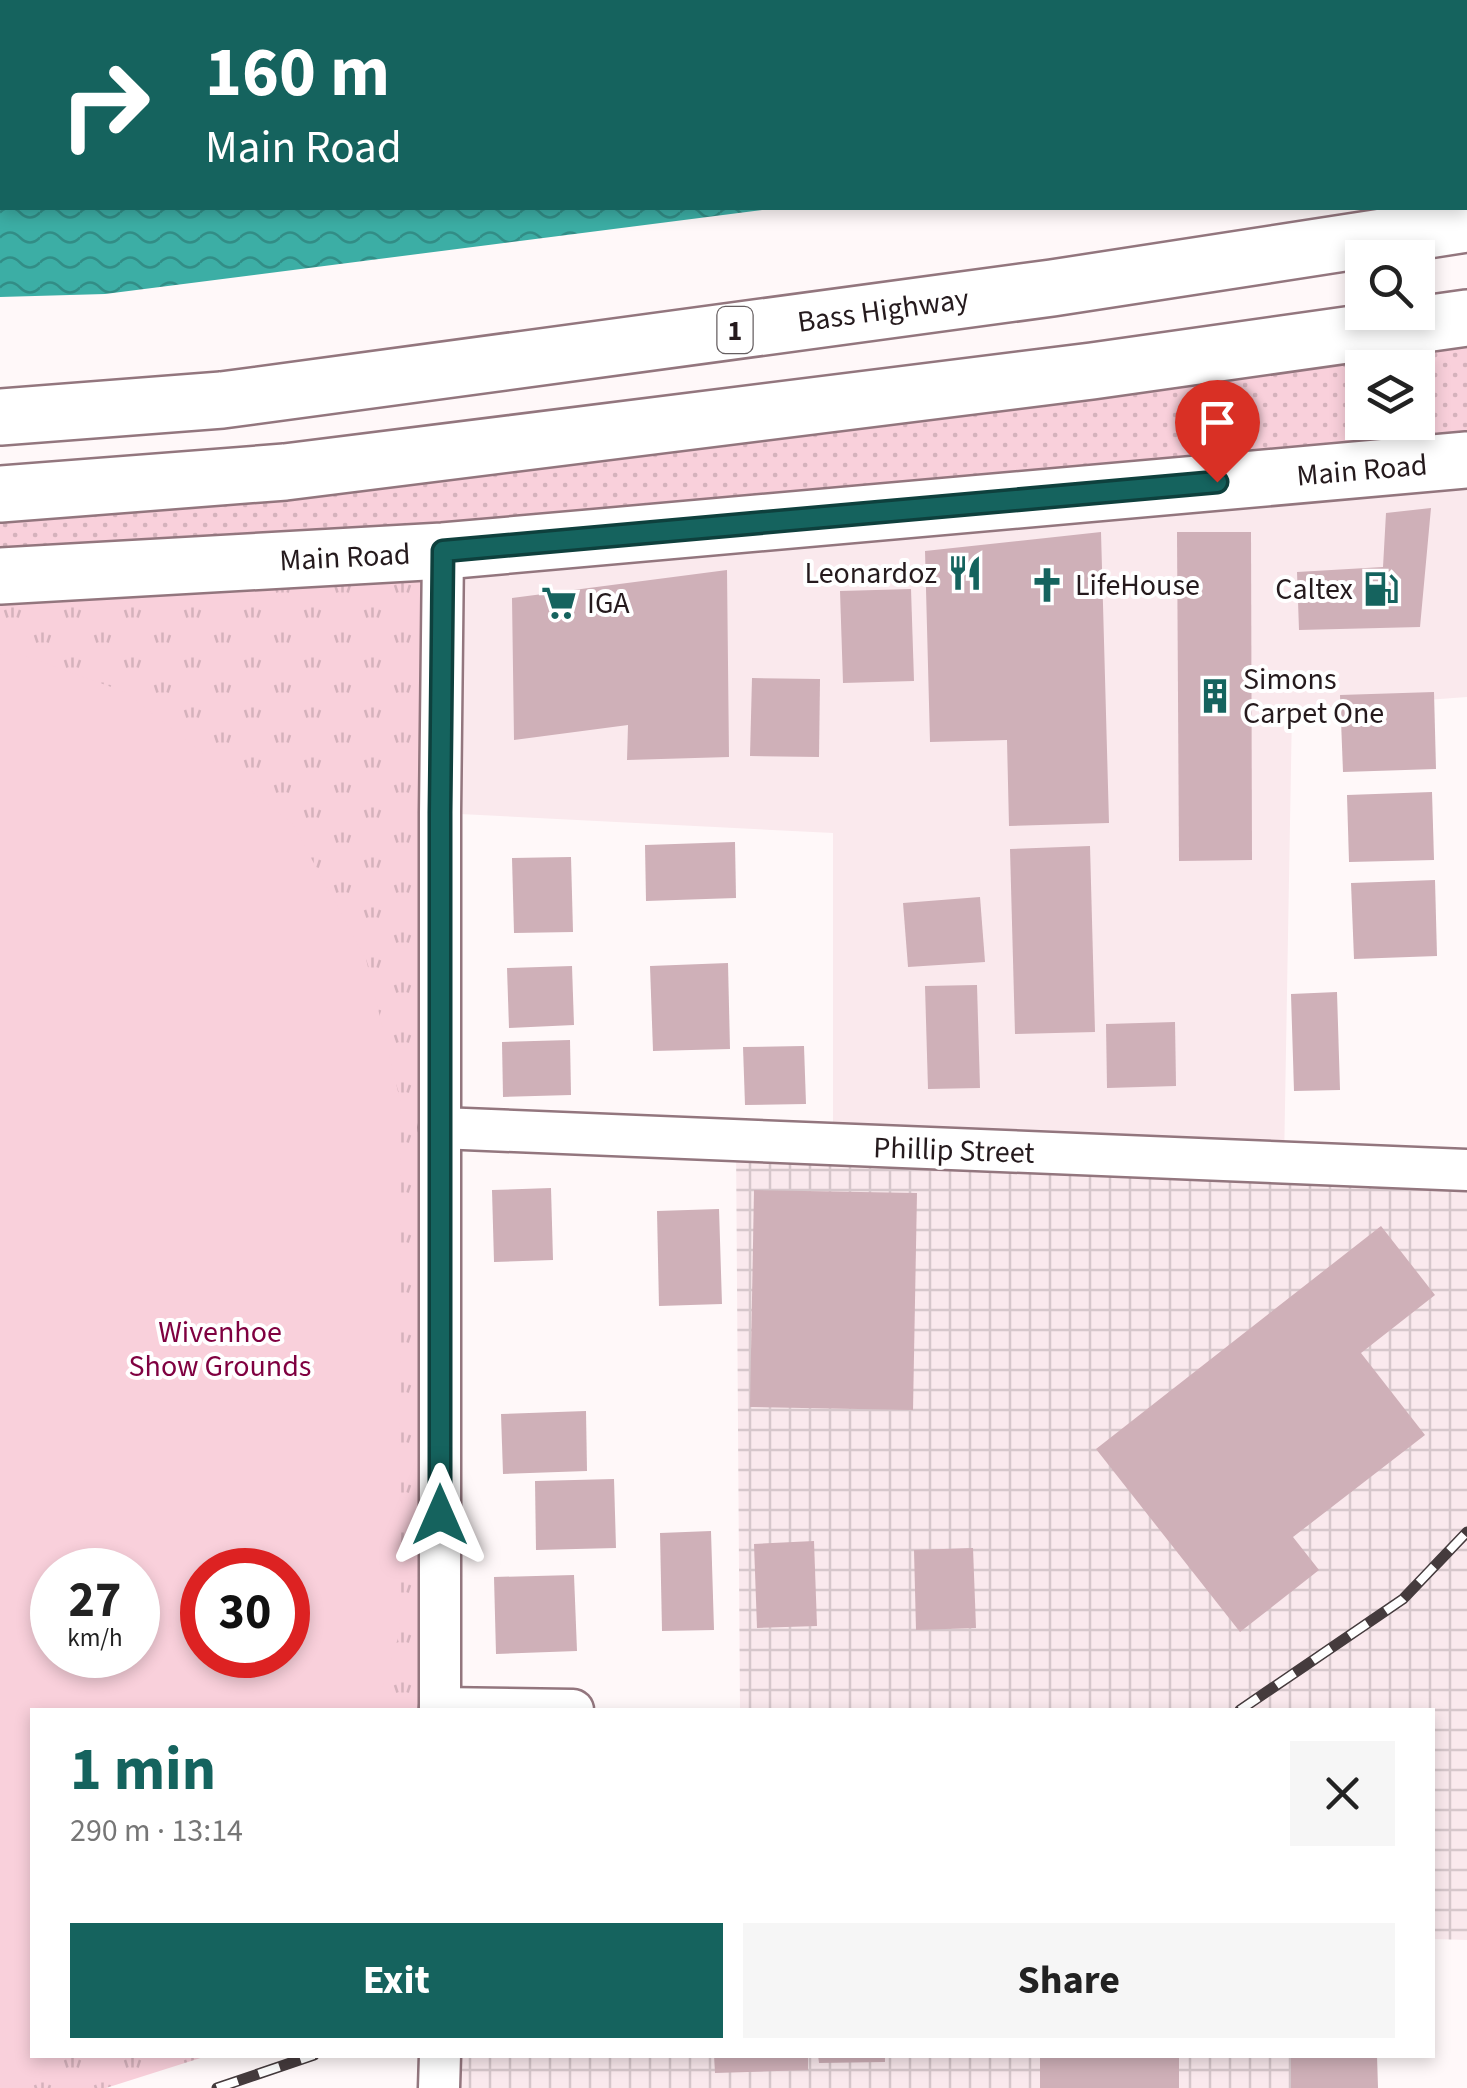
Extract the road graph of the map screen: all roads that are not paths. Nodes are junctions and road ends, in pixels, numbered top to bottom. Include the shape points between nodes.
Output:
1 (1467, 224) edge
2 (1467, 318) edge
3 (0, 417) edge
4 (1467, 460) edge
5 (0, 494) edge
6 (443, 551) junction
7 (0, 576) edge
8 (440, 1128) junction
9 (1467, 1170) edge
10 (440, 1708) edge
11 (440, 2058) edge
12 (439, 2088) edge

1 - 3 main road, Bass Highway / 1 via 1052,288 222,400
2 - 5 main road via 284,472
4 - 6 main road, Main Road
6 - 7 main road, Main Road
6 - 8 street
8 - 9 street, Phillip Street
8 - 10 street
11 - 12 street

